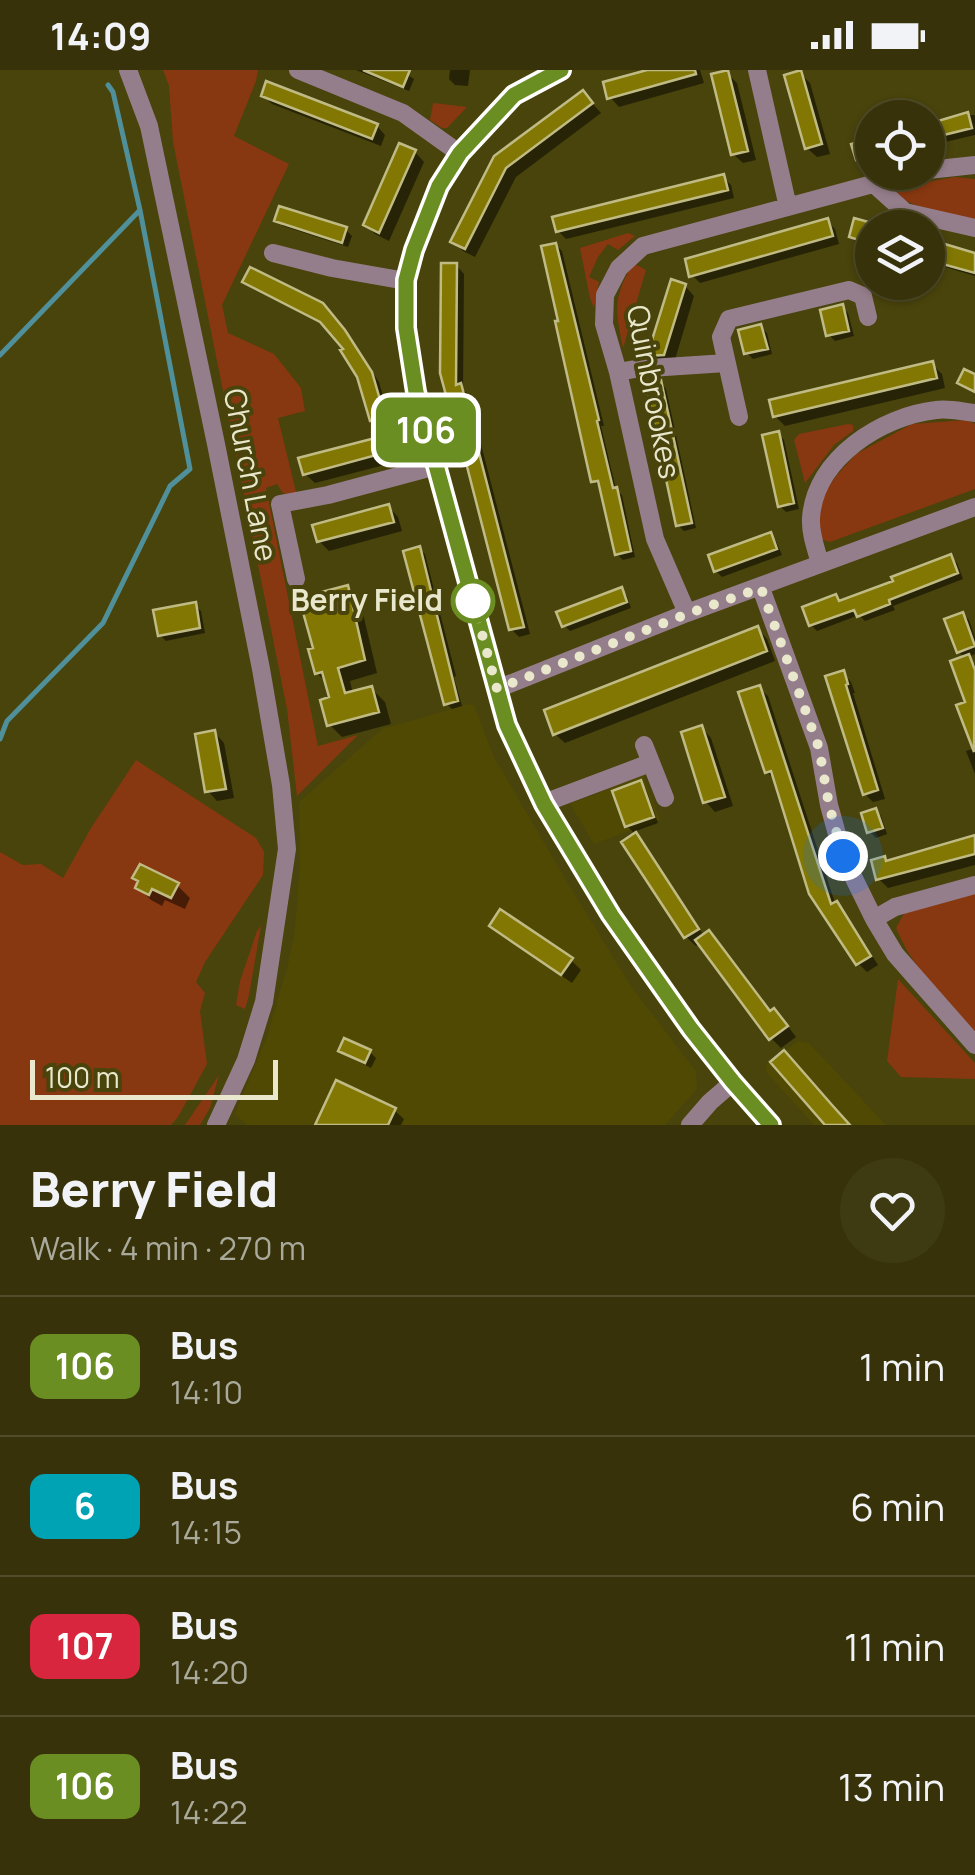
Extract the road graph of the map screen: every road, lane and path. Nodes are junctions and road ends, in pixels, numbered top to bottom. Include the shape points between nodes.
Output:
1 (128, 70) edge
2 (298, 70) edge
3 (561, 70) edge
4 (757, 70) edge
5 (460, 153) junction
6 (975, 165) edge
7 (945, 168) edge
8 (855, 189) edge
9 (881, 190) edge
10 (788, 207) junction
11 (975, 228) edge
12 (274, 253) dead end
13 (406, 280) junction
14 (868, 317) dead end
15 (726, 363) junction
16 (618, 372) junction
17 (975, 413) edge
18 (739, 417) dead end
19 (436, 466) junction
20 (972, 508) edge
21 (975, 528) edge
22 (820, 563) junction
23 (296, 579) dead end
24 (761, 588) junction
25 (687, 614) junction
26 (497, 689) junction
27 (664, 798) dead end
28 (544, 804) junction
29 (975, 885) edge
30 (874, 919) junction
31 (975, 1045) edge
32 (733, 1082) junction
33 (216, 1125) edge
34 (690, 1125) edge
35 (771, 1125) edge

1 - 33 street, Church Lane via 149,126 281,784 286,845 264,1002
2 - 5 street via 403,113
3 - 5 street via 514,95
4 - 10 street
5 - 13 street via 439,186
6 - 7 street
8 - 10 street, Quinbrookes
9 - 11 street via 905,212
10 - 16 street, Quinbrookes via 643,246 619,268 606,294 604,324
12 - 13 street
13 - 19 street via 416,392
14 - 15 street via 863,296 849,290 729,318 721,337
15 - 16 street
15 - 18 street
16 - 25 street, Quinbrookes via 655,539
17 - 22 street via 938,409 888,422 844,451 818,489 811,515
19 - 23 street via 280,504
19 - 26 street
20 - 21 street
20 - 22 street
22 - 24 street
24 - 25 street
24 - 30 street via 819,748 843,856
25 - 26 street
26 - 28 street
27 - 28 street via 647,754
28 - 32 street via 611,915
29 - 30 street
30 - 31 street
32 - 34 street
32 - 35 street

